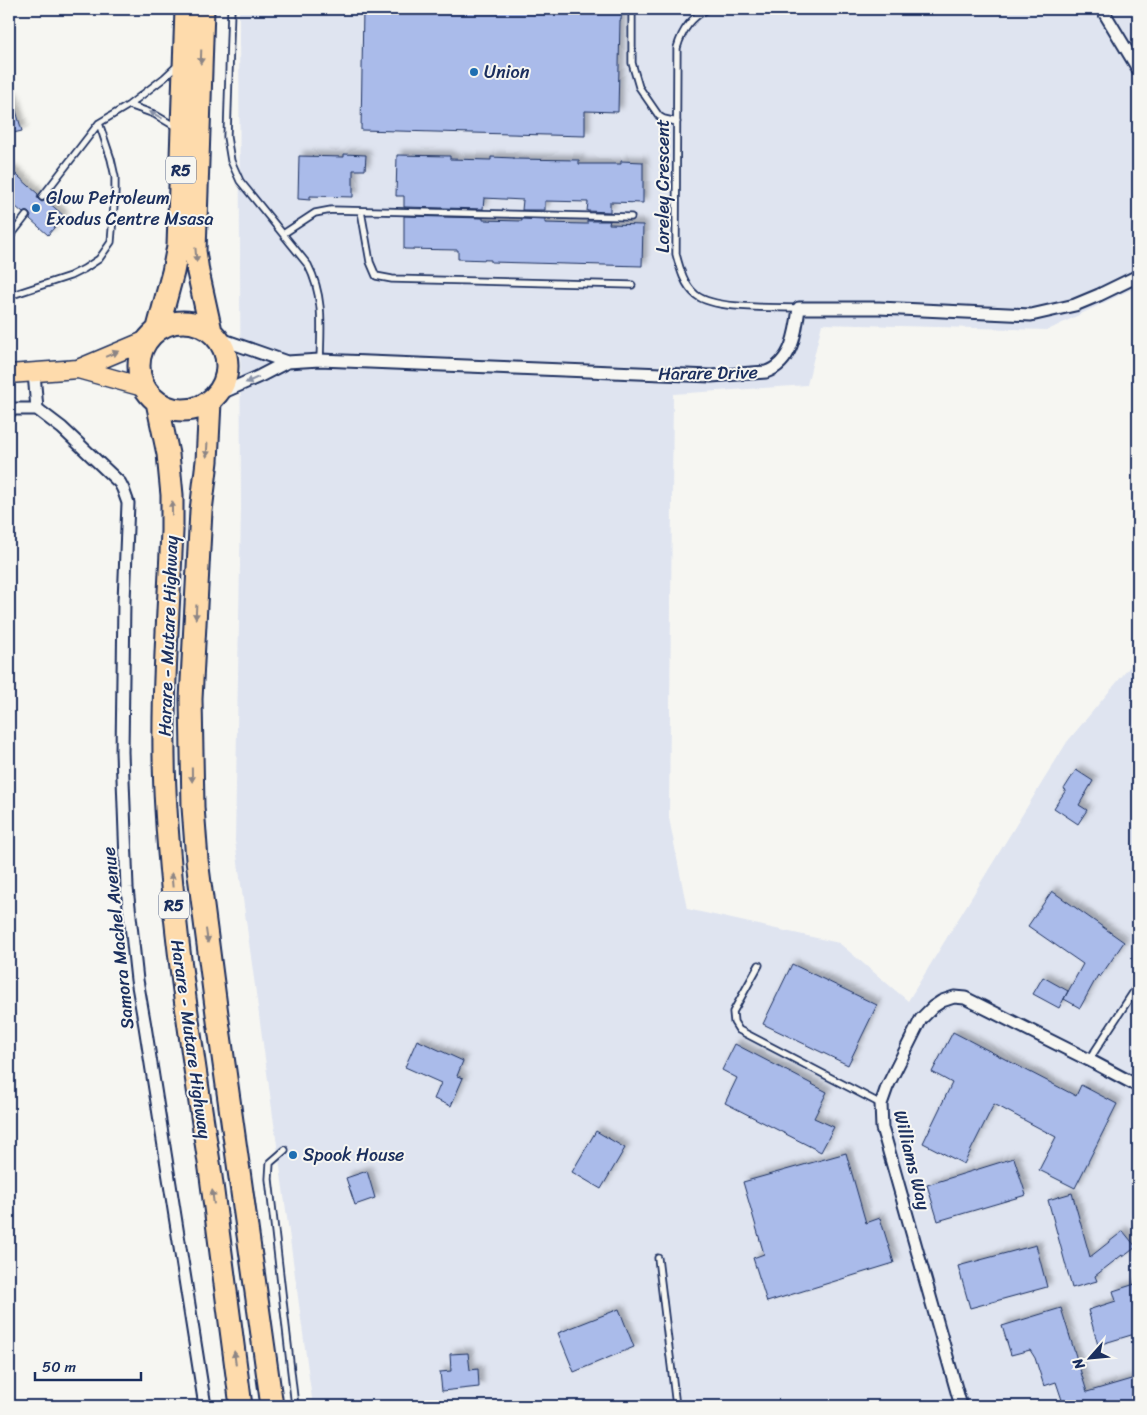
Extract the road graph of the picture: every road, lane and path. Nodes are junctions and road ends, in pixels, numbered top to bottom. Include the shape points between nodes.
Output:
1 (186, 9) edge
2 (203, 9) edge
3 (231, 9) edge
4 (632, 9) edge
5 (708, 9) edge
6 (1102, 9) edge
7 (184, 59) junction
8 (1138, 69) edge
9 (129, 105) junction
10 (677, 122) junction
11 (99, 123) junction
12 (182, 130) junction
13 (42, 197) dead end
14 (360, 211) junction
15 (26, 216) dead end
16 (631, 217) dead end
17 (283, 234) junction
18 (9, 238) edge
19 (1138, 276) edge
20 (632, 285) dead end
21 (9, 296) edge
22 (798, 308) junction
23 (152, 334) junction
24 (215, 334) junction
25 (320, 360) junction
26 (287, 362) junction
27 (78, 369) junction
28 (34, 373) junction
29 (9, 374) edge
30 (150, 394) junction
31 (213, 398) junction
32 (9, 409) edge
33 (37, 409) junction
34 (759, 965) dead end
35 (1138, 985) edge
36 (1089, 1060) junction
37 (1138, 1086) edge
38 (881, 1104) junction
39 (285, 1150) dead end
40 (658, 1258) dead end
41 (204, 1406) edge
42 (241, 1406) edge
43 (272, 1406) edge
44 (295, 1406) edge
45 (676, 1406) edge
46 (961, 1406) edge

1 - 7 highway, R5
2 -> 24 highway, R5 via 195,251
3 - 17 lane via 227,137 231,161 240,181
4 - 10 lane via 632,63 639,87 659,116
5 - 10 lane, Loreley Crescent via 687,25 679,42
6 - 8 street
7 - 9 lane
7 - 12 highway, R5
9 - 11 lane
12 -> 9 lane via 154,114
10 - 22 lane, Loreley Crescent via 676,254 687,284 697,296 724,305
11 - 13 lane
11 - 21 lane via 116,176 111,242 99,259 84,270
12 - 23 highway, R5 via 178,246 173,272
14 - 16 lane
14 - 17 lane via 315,213
14 - 20 lane via 376,276
15 - 18 lane
17 - 25 lane via 308,265 316,282 321,306
19 - 22 street via 1075,304 1031,315
22 - 25 street, Harare Drive via 796,334 788,353 780,364 766,372 711,376
23 - 24 highway via 168,323 179,321 202,325
27 -> 23 main road
23 - 30 highway, R5 via 141,349 139,360 140,379
24 - 26 street, Harare Drive
24 - 31 highway, R5 via 225,351 228,367 224,382
25 - 26 street, Harare Drive
26 -> 31 street, Harare Drive
27 - 28 main road
27 - 30 main road
28 - 29 main road
28 - 33 street
30 - 31 highway via 169,408 183,410 197,408
42 -> 30 highway, Harare - Mutare Highway / R5 via 175,916 163,755 172,494 168,454
31 -> 43 highway, Harare - Mutare Highway / R5 via 201,511 191,700 193,807 197,860
32 - 33 street
33 - 41 street, Samora Machel Avenue via 120,483 128,503 122,752 126,888 137,980
34 - 38 lane via 733,1012 739,1030
35 - 36 lane
36 - 37 street, Williams Way
36 - 38 street, Williams Way via 965,998 954,997 933,1007 922,1019
38 - 46 street, Williams Way via 882,1128
39 - 44 lane via 270,1163 269,1179
40 - 45 lane

